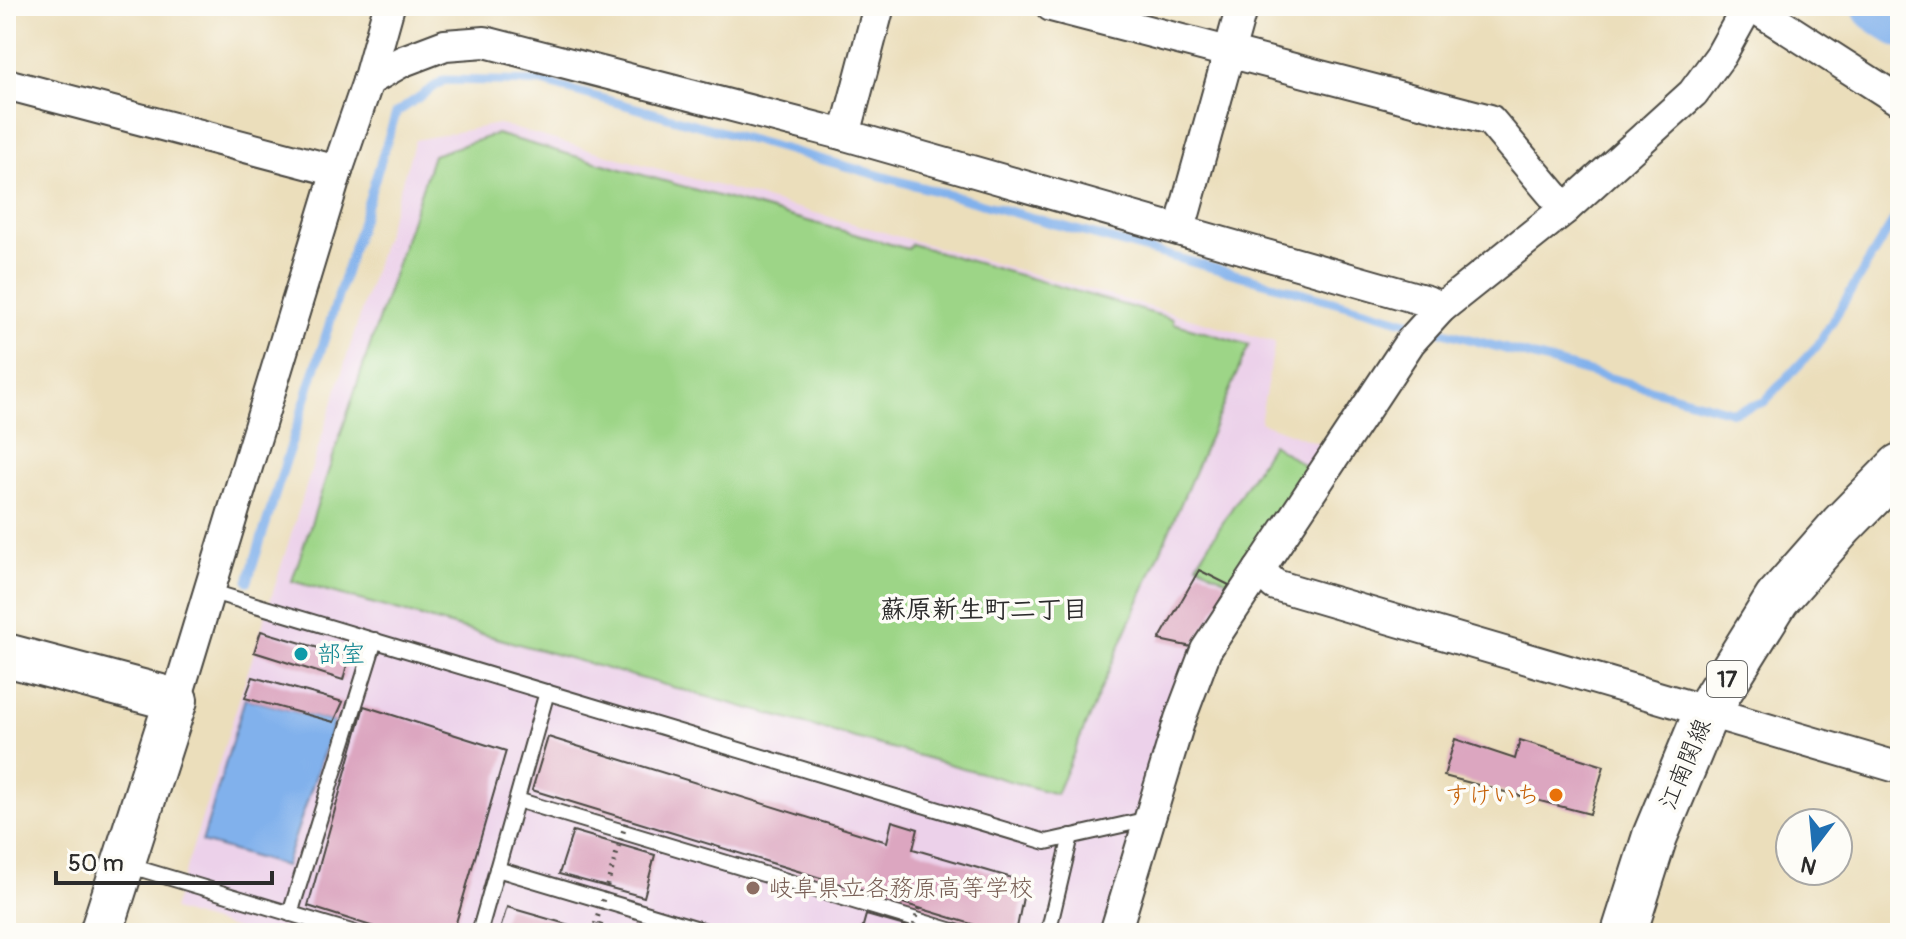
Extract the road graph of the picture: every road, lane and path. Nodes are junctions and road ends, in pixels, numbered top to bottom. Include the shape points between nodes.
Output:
1 (389, 6) edge
2 (879, 6) edge
3 (1051, 6) edge
4 (1242, 6) edge
5 (1750, 6) edge
6 (1229, 52) junction
7 (368, 81) junction
8 (6, 84) edge
9 (1900, 101) edge
10 (845, 135) junction
11 (337, 171) junction
12 (1565, 209) junction
13 (1180, 229) junction
14 (1441, 308) junction
15 (1900, 466) edge
16 (1259, 570) junction
17 (209, 591) junction
18 (375, 640) junction
19 (6, 655) edge
20 (547, 692) junction
21 (176, 700) junction
22 (1706, 713) junction
23 (1900, 768) edge
24 (517, 800) junction
25 (627, 819) dead end
26 (1149, 819) junction
27 (1071, 836) junction
28 (123, 864) junction
29 (497, 869) junction
30 (919, 908) dead end
31 (290, 914) junction
32 (593, 932) edge
33 (101, 933) edge
34 (355, 933) edge
35 (479, 933) edge
36 (712, 933) edge
37 (912, 933) edge
38 (960, 933) edge
39 (1048, 933) edge
40 (1115, 933) edge
41 (1624, 933) edge

1 - 7 street
2 - 10 street
3 - 6 street
4 - 6 street
5 - 9 street
5 - 12 street via 1693,93
6 - 12 street via 1490,120
6 - 13 street
7 - 10 street via 445,45 485,42
7 - 11 street
8 - 11 street
10 - 13 street
11 - 17 street
12 - 14 street
13 - 14 street
14 - 16 street via 1410,342
15 - 22 main road, 江南関線 / 17 via 1777,599
16 - 22 street via 1275,585
16 - 26 street via 1206,650
17 - 18 lane
17 - 21 street
18 - 20 lane
18 - 31 lane
19 - 21 street
20 - 24 lane
20 - 27 lane via 1046,842
21 - 28 street
22 - 23 street
22 - 41 main road, 江南関線 / 17 via 1655,836
24 - 29 lane
24 - 38 lane
25 - 32 path, bridge
26 - 27 lane
26 - 40 street
27 - 39 lane
28 - 31 lane
28 - 33 street
29 - 35 lane
29 - 36 lane
30 - 37 path, bridge
31 - 34 lane

